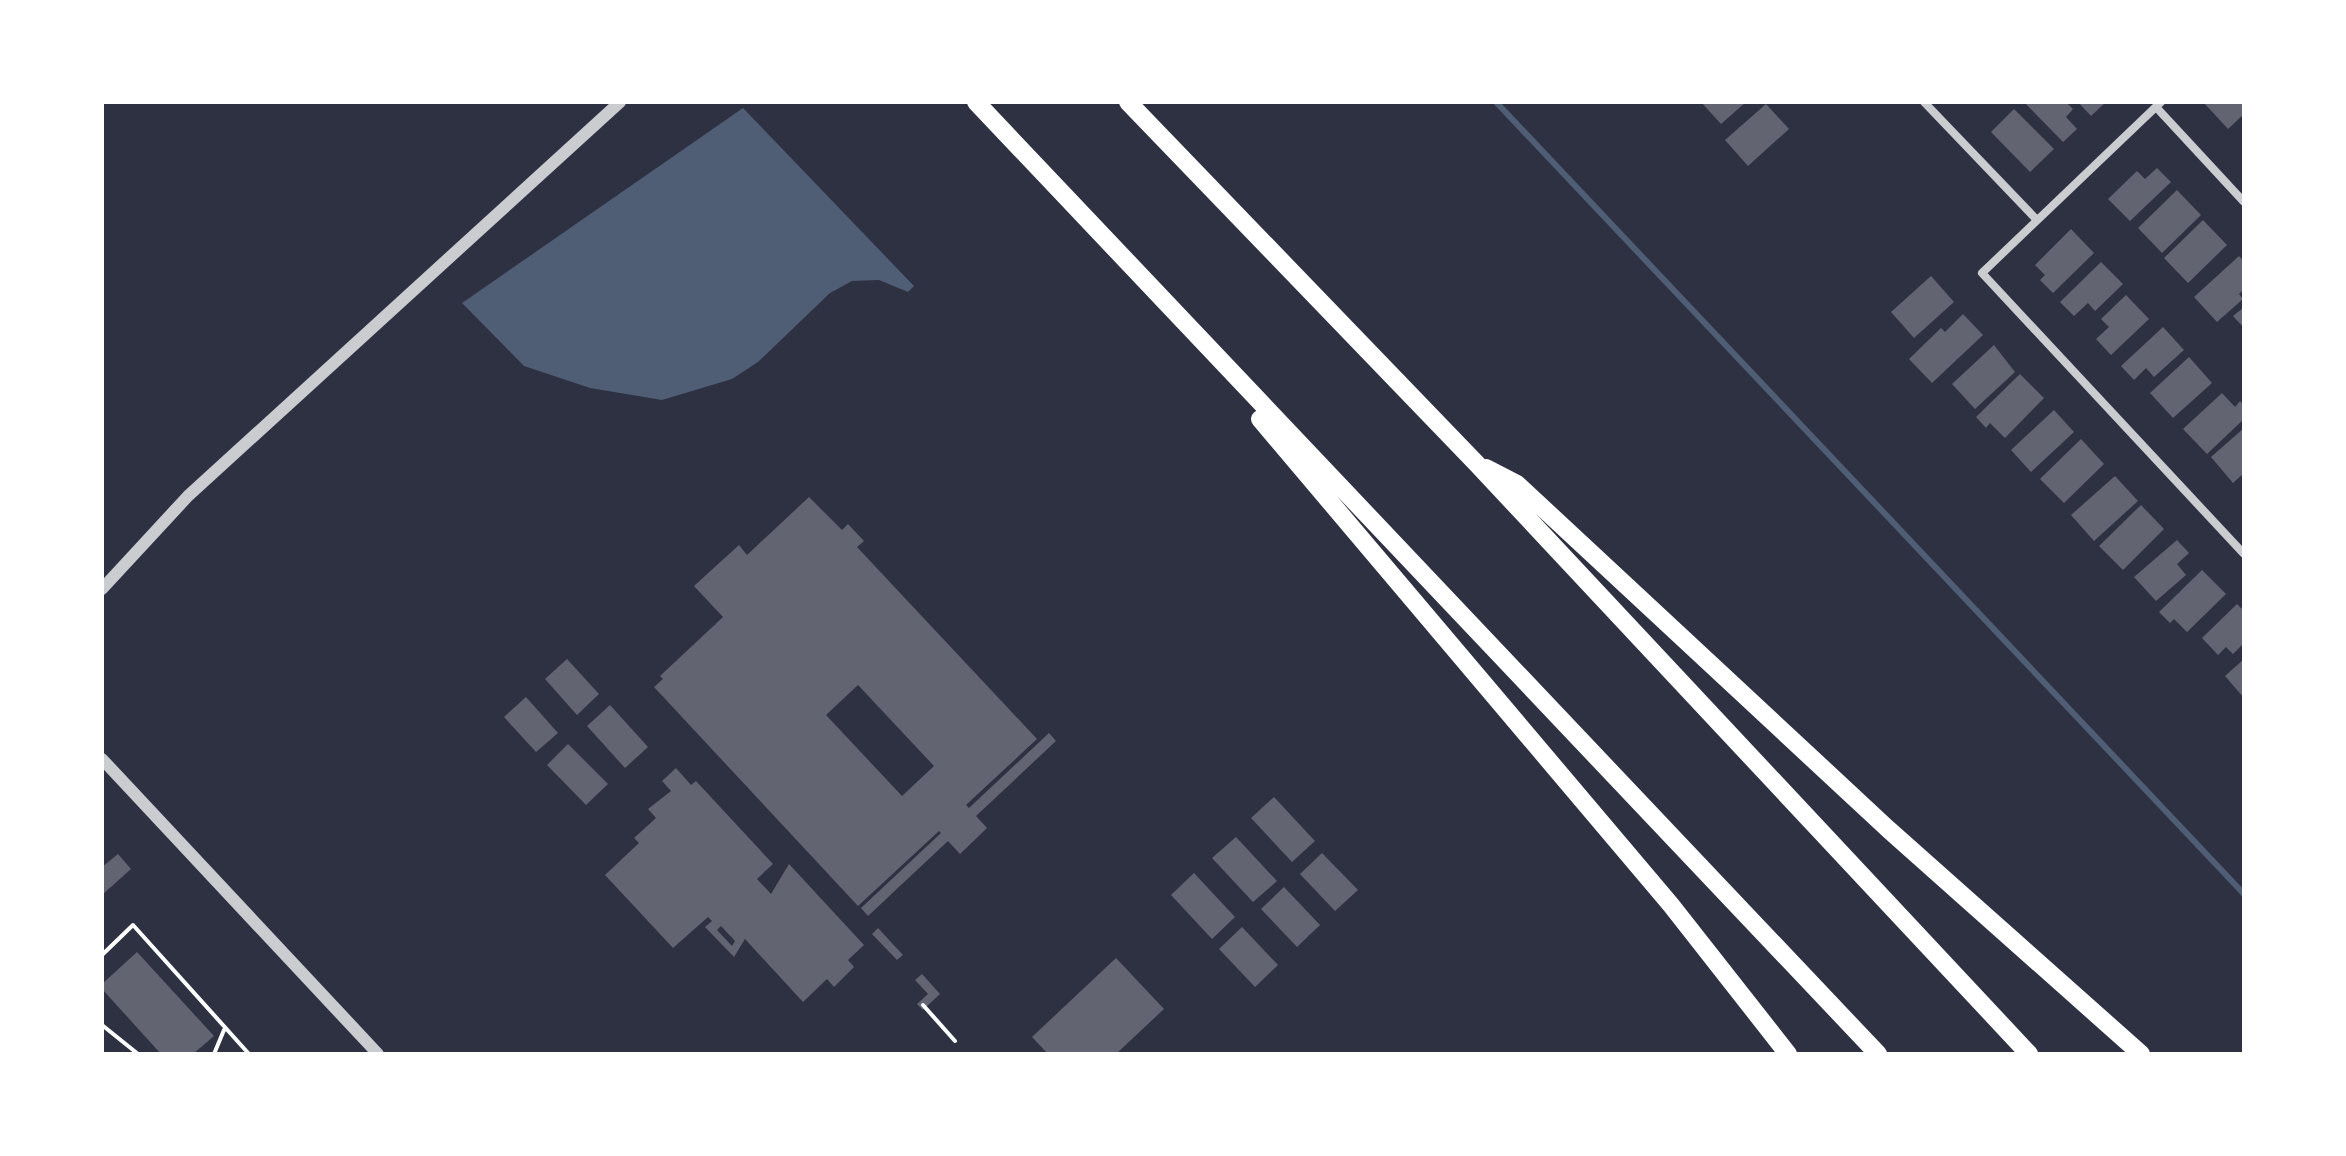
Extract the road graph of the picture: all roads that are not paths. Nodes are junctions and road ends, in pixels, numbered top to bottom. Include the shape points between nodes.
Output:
1 (620, 102) edge
2 (976, 102) edge
3 (1128, 102) edge
4 (1924, 102) edge
5 (2158, 105) edge
6 (2244, 202) edge
7 (2037, 220) junction
8 (1129, 264) junction
9 (1476, 463) junction
10 (2244, 554) edge
11 (102, 589) edge
12 (102, 759) edge
13 (378, 1054) edge
14 (1788, 1054) edge
15 (1878, 1054) edge
16 (2029, 1054) edge
17 (2141, 1054) edge

1 - 11 street via 188,496
2 - 8 highway
3 - 9 highway
4 - 7 street
5 - 6 street
5 - 7 street
7 - 10 street via 1982,273
8 - 14 highway via 1671,905
8 - 15 highway
9 - 16 highway
9 - 17 highway via 1517,484 1888,829
12 - 13 street

